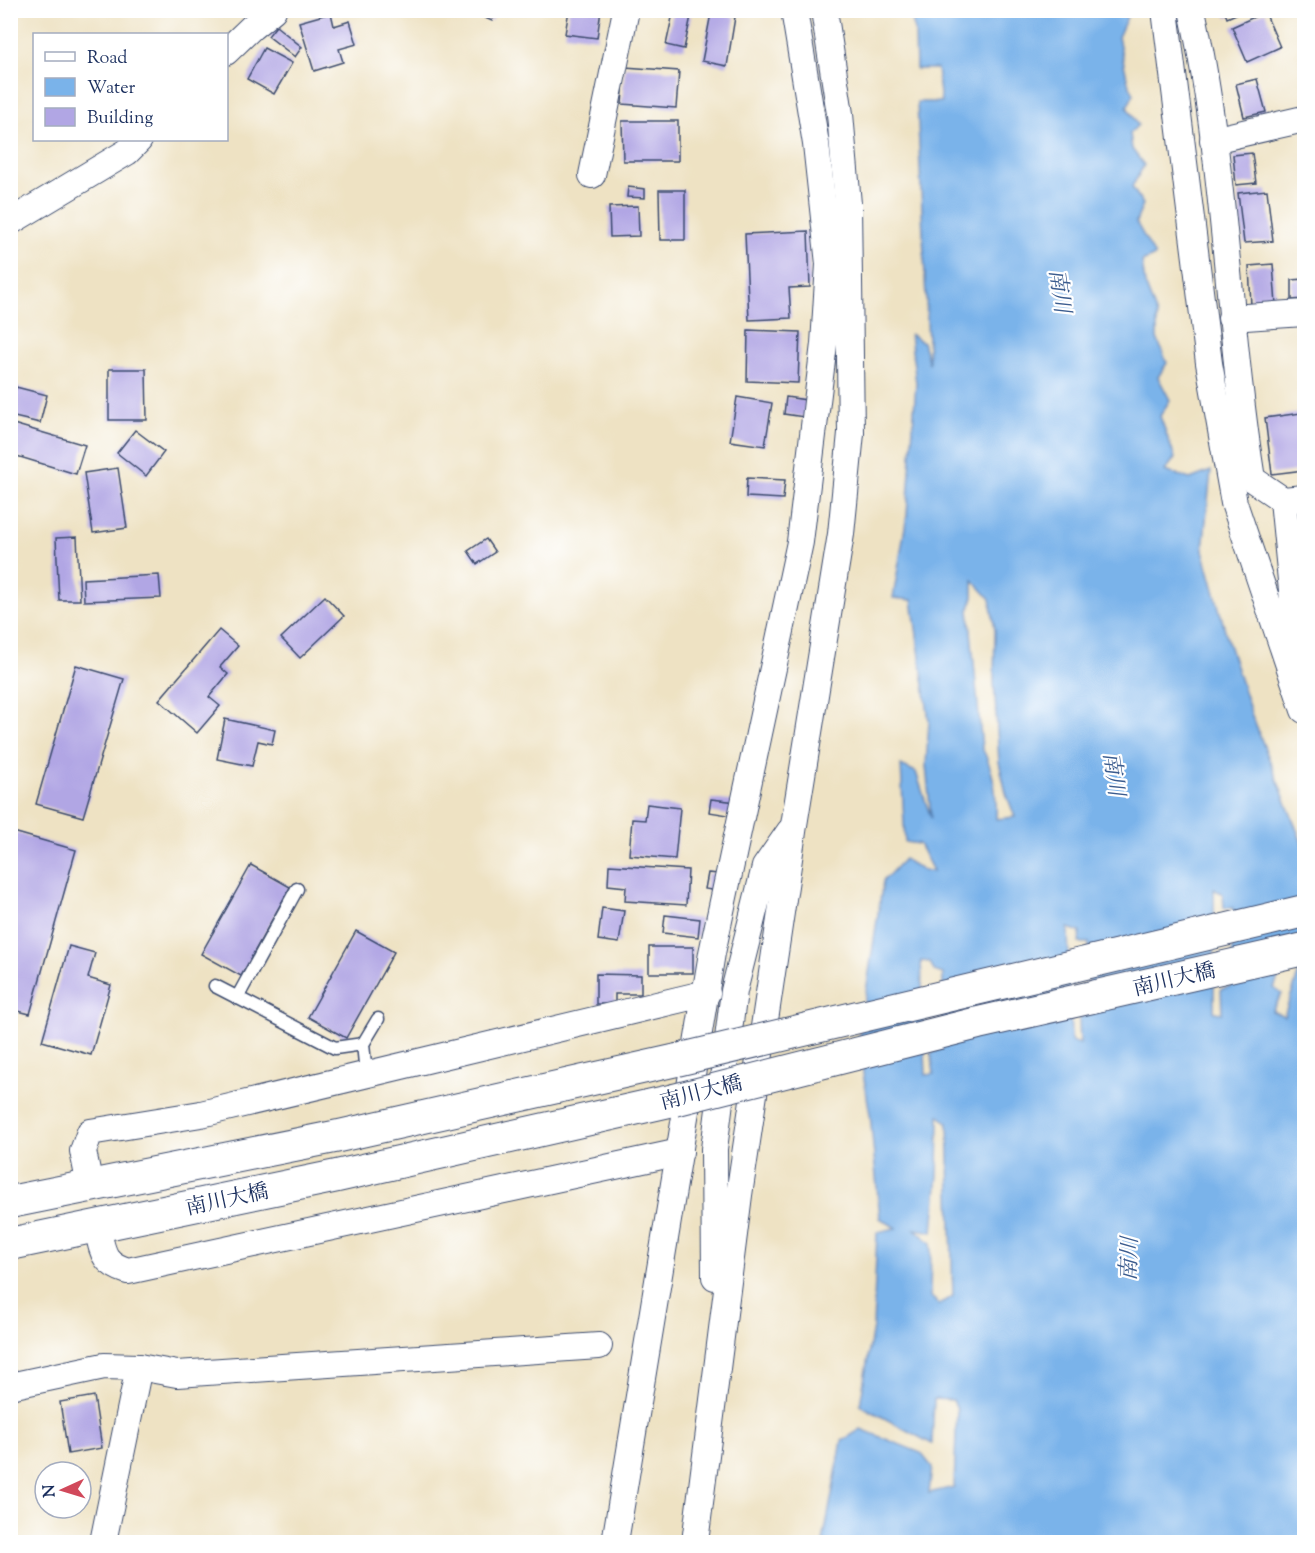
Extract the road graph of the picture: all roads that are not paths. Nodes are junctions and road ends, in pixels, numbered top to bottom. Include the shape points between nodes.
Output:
1 (273, 10) edge
2 (626, 10) edge
3 (794, 10) edge
4 (824, 10) edge
5 (1165, 10) edge
6 (1192, 10) edge
7 (228, 50) edge
8 (1305, 119) edge
9 (1214, 140) junction
10 (138, 141) edge
11 (592, 174) dead end
12 (10, 222) edge
13 (1305, 313) edge
14 (1231, 318) junction
15 (1294, 499) edge
16 (1299, 686) edge
17 (1305, 710) edge
18 (794, 825) junction
19 (297, 889) dead end
20 (1305, 911) edge
21 (1305, 949) edge
22 (215, 986) dead end
23 (707, 993) junction
24 (237, 998) junction
25 (378, 1019) dead end
26 (363, 1044) junction
27 (366, 1074) junction
28 (680, 1152) junction
29 (90, 1186) junction
30 (10, 1202) edge
31 (97, 1227) junction
32 (10, 1244) edge
33 (724, 1315) junction
34 (599, 1346) dead end
35 (139, 1367) junction
36 (10, 1386) edge
37 (103, 1542) edge
38 (615, 1542) edge
39 (695, 1542) edge

1 - 7 street
2 - 11 street
3 - 23 street via 816,144 829,264 824,344 800,542 712,953
4 - 18 street via 840,114 848,204 851,433 841,534
5 - 16 street via 1209,363 1234,503
6 - 9 street
8 - 9 street
9 - 14 street
10 - 12 street via 127,152
13 - 14 street
14 - 15 street via 1252,479
15 - 16 street
16 - 17 street
18 - 33 street
18 - 33 street via 765,867 734,991 714,1149 716,1285
19 - 24 lane
20 - 29 street, 南川大橋, bridge via 339,1137
21 - 31 street, 南川大橋, bridge via 978,1023 674,1100
22 - 24 lane
23 - 27 street
23 - 28 street
24 - 26 lane via 335,1048
25 - 26 lane
26 - 27 lane
27 - 29 street via 201,1114 90,1132 83,1151
28 - 31 street via 128,1271 113,1266 105,1258
28 - 38 street
29 - 30 street, 南川大橋
31 - 32 street, 南川大橋
33 - 39 street
34 - 35 street via 177,1374
35 - 36 street via 104,1366
35 - 37 street

